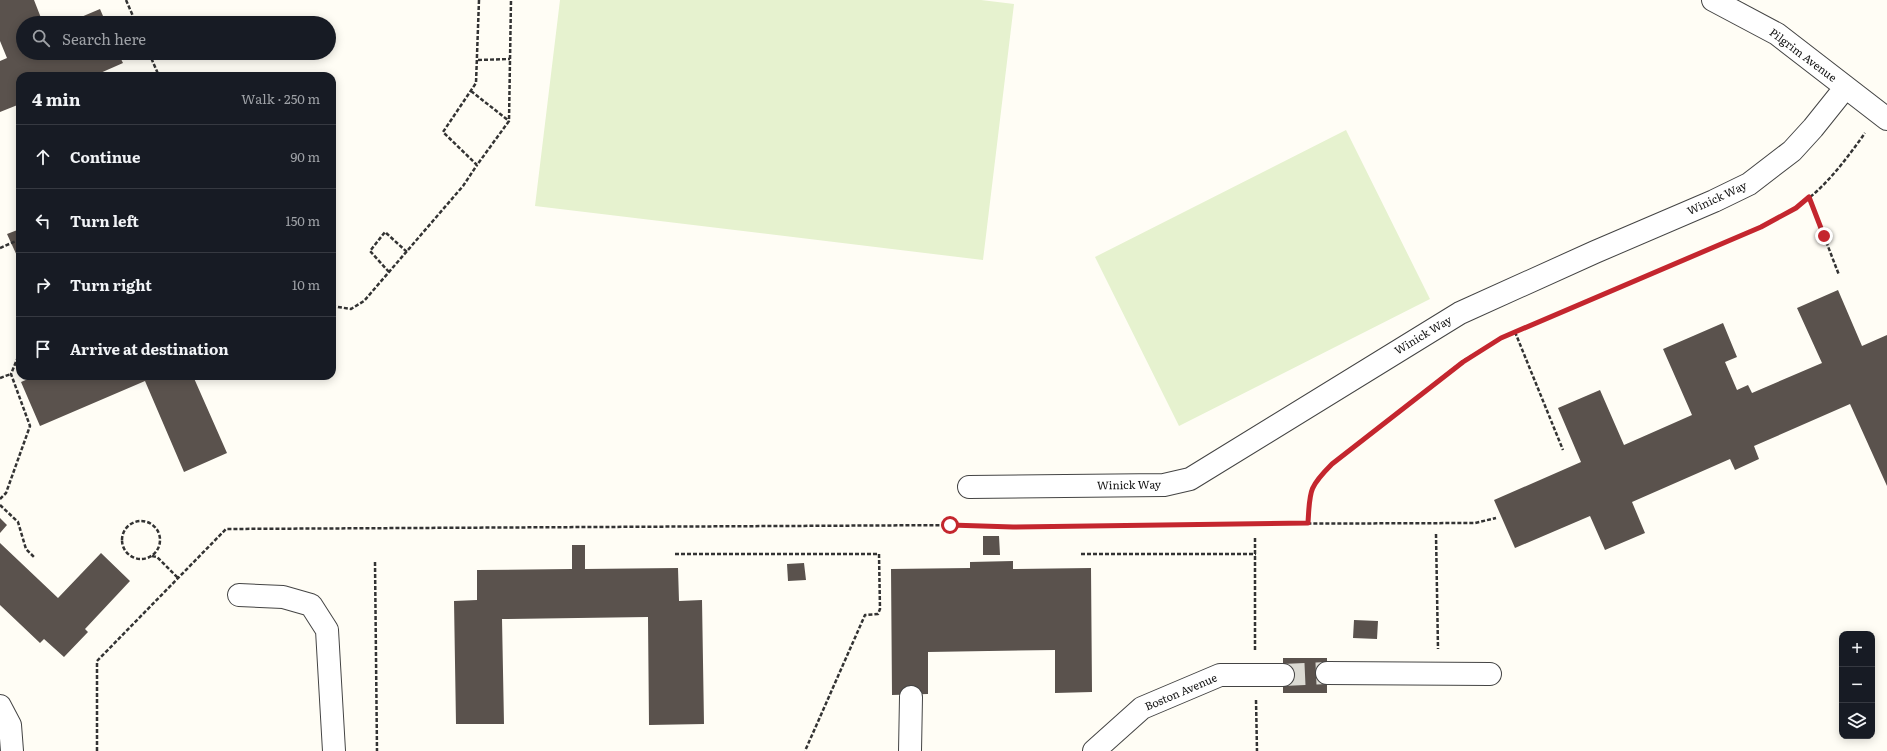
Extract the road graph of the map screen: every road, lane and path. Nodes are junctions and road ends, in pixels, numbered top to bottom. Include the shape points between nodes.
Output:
1 (126, 0) edge
2 (479, 0) edge
3 (511, 0) edge
4 (1713, 0) edge
5 (133, 16) edge
6 (510, 59) junction
7 (152, 60) edge
8 (478, 60) junction
9 (157, 72) edge
10 (1845, 88) junction
11 (471, 91) junction
12 (509, 121) junction
13 (1878, 123) edge
14 (477, 165) junction
15 (1809, 197) junction
16 (16, 241) dead end
17 (0, 248) edge
18 (407, 252) junction
19 (389, 272) junction
20 (1839, 275) dead end
21 (336, 307) edge
22 (1515, 332) junction
23 (16, 361) edge
24 (10, 374) junction
25 (0, 378) edge
26 (1563, 450) dead end
27 (969, 487) dead end
28 (0, 499) edge
29 (0, 505) edge
30 (1496, 518) dead end
31 (1308, 523) junction
32 (1436, 534) dead end
33 (1255, 538) dead end
34 (675, 554) dead end
35 (1081, 554) dead end
36 (1256, 554) junction
37 (152, 556) junction
38 (34, 557) dead end
39 (375, 562) dead end
40 (178, 578) junction
41 (239, 595) dead end
42 (1438, 656) dead end
43 (1255, 657) dead end
44 (1327, 673) tunnel mouth
45 (1490, 674) dead end
46 (1283, 675) tunnel mouth
47 (1256, 696) dead end
48 (912, 697) dead end
49 (0, 706) edge
50 (12, 751) edge
51 (97, 751) edge
52 (334, 751) edge
53 (377, 751) edge
54 (805, 751) edge
55 (910, 751) edge
56 (1094, 751) edge
57 (1257, 751) edge

1 - 5 path
2 - 8 path
3 - 6 path
4 - 10 lane, Pilgrim Avenue via 1777,34
6 - 8 path
6 - 12 path
7 - 9 path
8 - 11 path via 476,83
10 - 13 lane, Pilgrim Avenue
10 - 27 lane, Winick Way via 1792,151 1749,184 1460,313 1190,479 1164,485
11 - 12 path
11 - 14 path via 443,132
12 - 14 path
13 - 15 path via 1825,183
14 - 18 path via 463,186
15 - 20 path
15 - 22 path via 1796,208 1761,227
16 - 17 path
18 - 19 path
18 - 19 path via 385,232 370,251
19 - 21 path via 364,301 351,309
22 - 26 path
22 - 31 path via 1463,362 1332,464 1315,481 1310,494
23 - 24 path
24 - 25 path
24 - 28 path via 30,426 6,493
29 - 38 path via 18,522 26,549
30 - 31 path via 1475,523
31 - 40 path via 1013,527 966,524 226,529
32 - 42 path
33 - 36 path
34 - 54 path via 879,554 880,609 878,614 866,615
35 - 36 path
36 - 43 path
37 - 37 path via 134,558 125,550 122,539 132,524 150,524 158,533 159,545
37 - 40 path
39 - 53 path
40 - 51 path via 97,660
41 - 52 lane via 283,597 311,605 328,630
44 - 45 lane
46 - 56 lane, Boston Avenue via 1220,675 1142,708
47 - 57 path
48 - 55 lane
49 - 50 lane via 10,725

